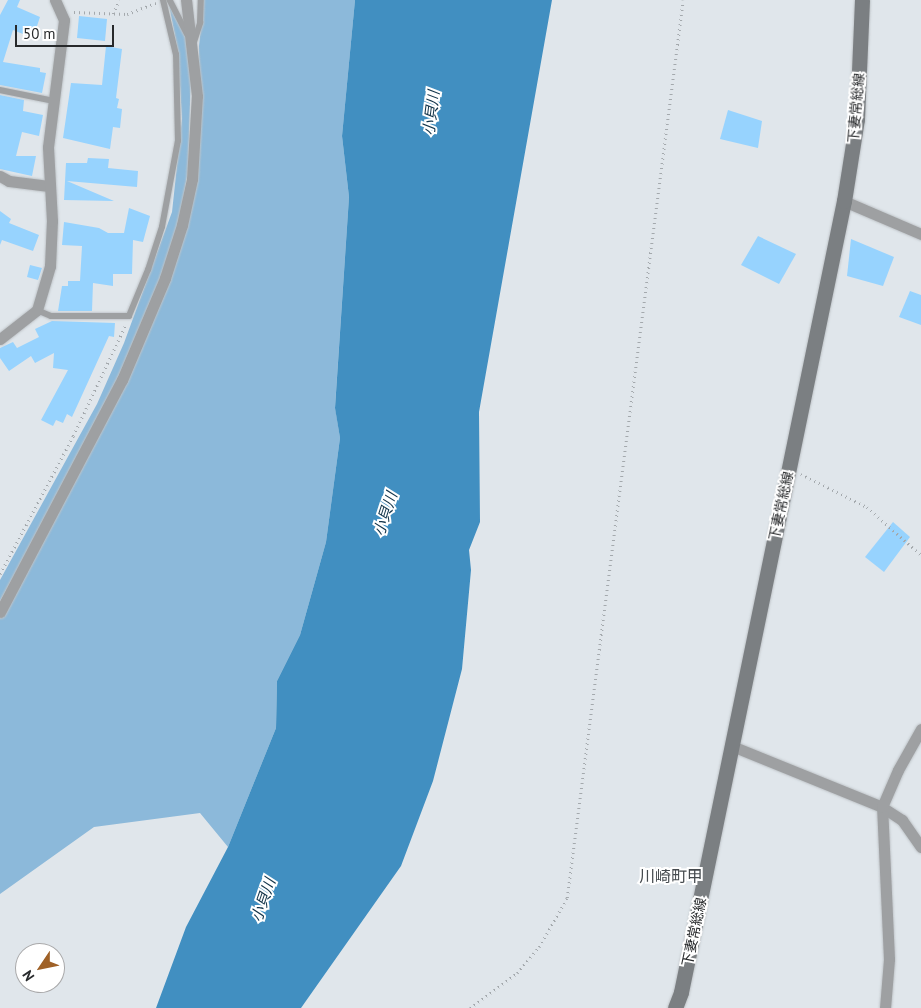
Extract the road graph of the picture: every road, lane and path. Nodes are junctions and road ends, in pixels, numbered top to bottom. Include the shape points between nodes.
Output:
1 (55, 0) edge
2 (118, 0) edge
3 (163, 0) edge
4 (170, 0) edge
5 (186, 0) edge
6 (201, 0) edge
7 (683, 0) edge
8 (862, 0) edge
9 (62, 11) junction
10 (114, 14) junction
11 (194, 44) junction
12 (0, 90) edge
13 (54, 101) junction
14 (0, 176) edge
15 (50, 186) junction
16 (844, 201) junction
17 (921, 234) edge
18 (37, 310) junction
19 (129, 316) junction
20 (0, 339) edge
21 (789, 468) junction
22 (921, 555) edge
23 (0, 574) edge
24 (0, 612) edge
25 (921, 729) edge
26 (732, 746) junction
27 (882, 807) junction
28 (921, 847) edge
29 (470, 1008) edge
30 (675, 1008) edge
31 (884, 1008) edge

1 - 9 street
2 - 10 path
3 - 10 path via 127,14
3 - 19 lane via 176,55 178,141 162,227
4 - 11 lane
5 - 11 street
6 - 11 lane via 200,23
7 - 29 path via 567,898 556,922 528,960 489,996
8 - 16 main road, 下妻常総線 via 857,118
9 - 10 path
9 - 13 street via 64,34
11 - 24 street via 197,96 193,171 182,225 164,278 144,331 95,436
12 - 13 lane
13 - 15 street via 48,147
14 - 15 street via 9,181
15 - 18 street via 52,245 47,283
16 - 17 street
16 - 21 main road, 下妻常総線
18 - 19 lane via 51,316
18 - 20 street
19 - 23 path via 73,436
21 - 22 path via 867,507
21 - 26 main road, 下妻常総線
25 - 27 street
26 - 27 street
26 - 30 main road, 下妻常総線
27 - 28 street via 902,820
27 - 31 street via 889,959

